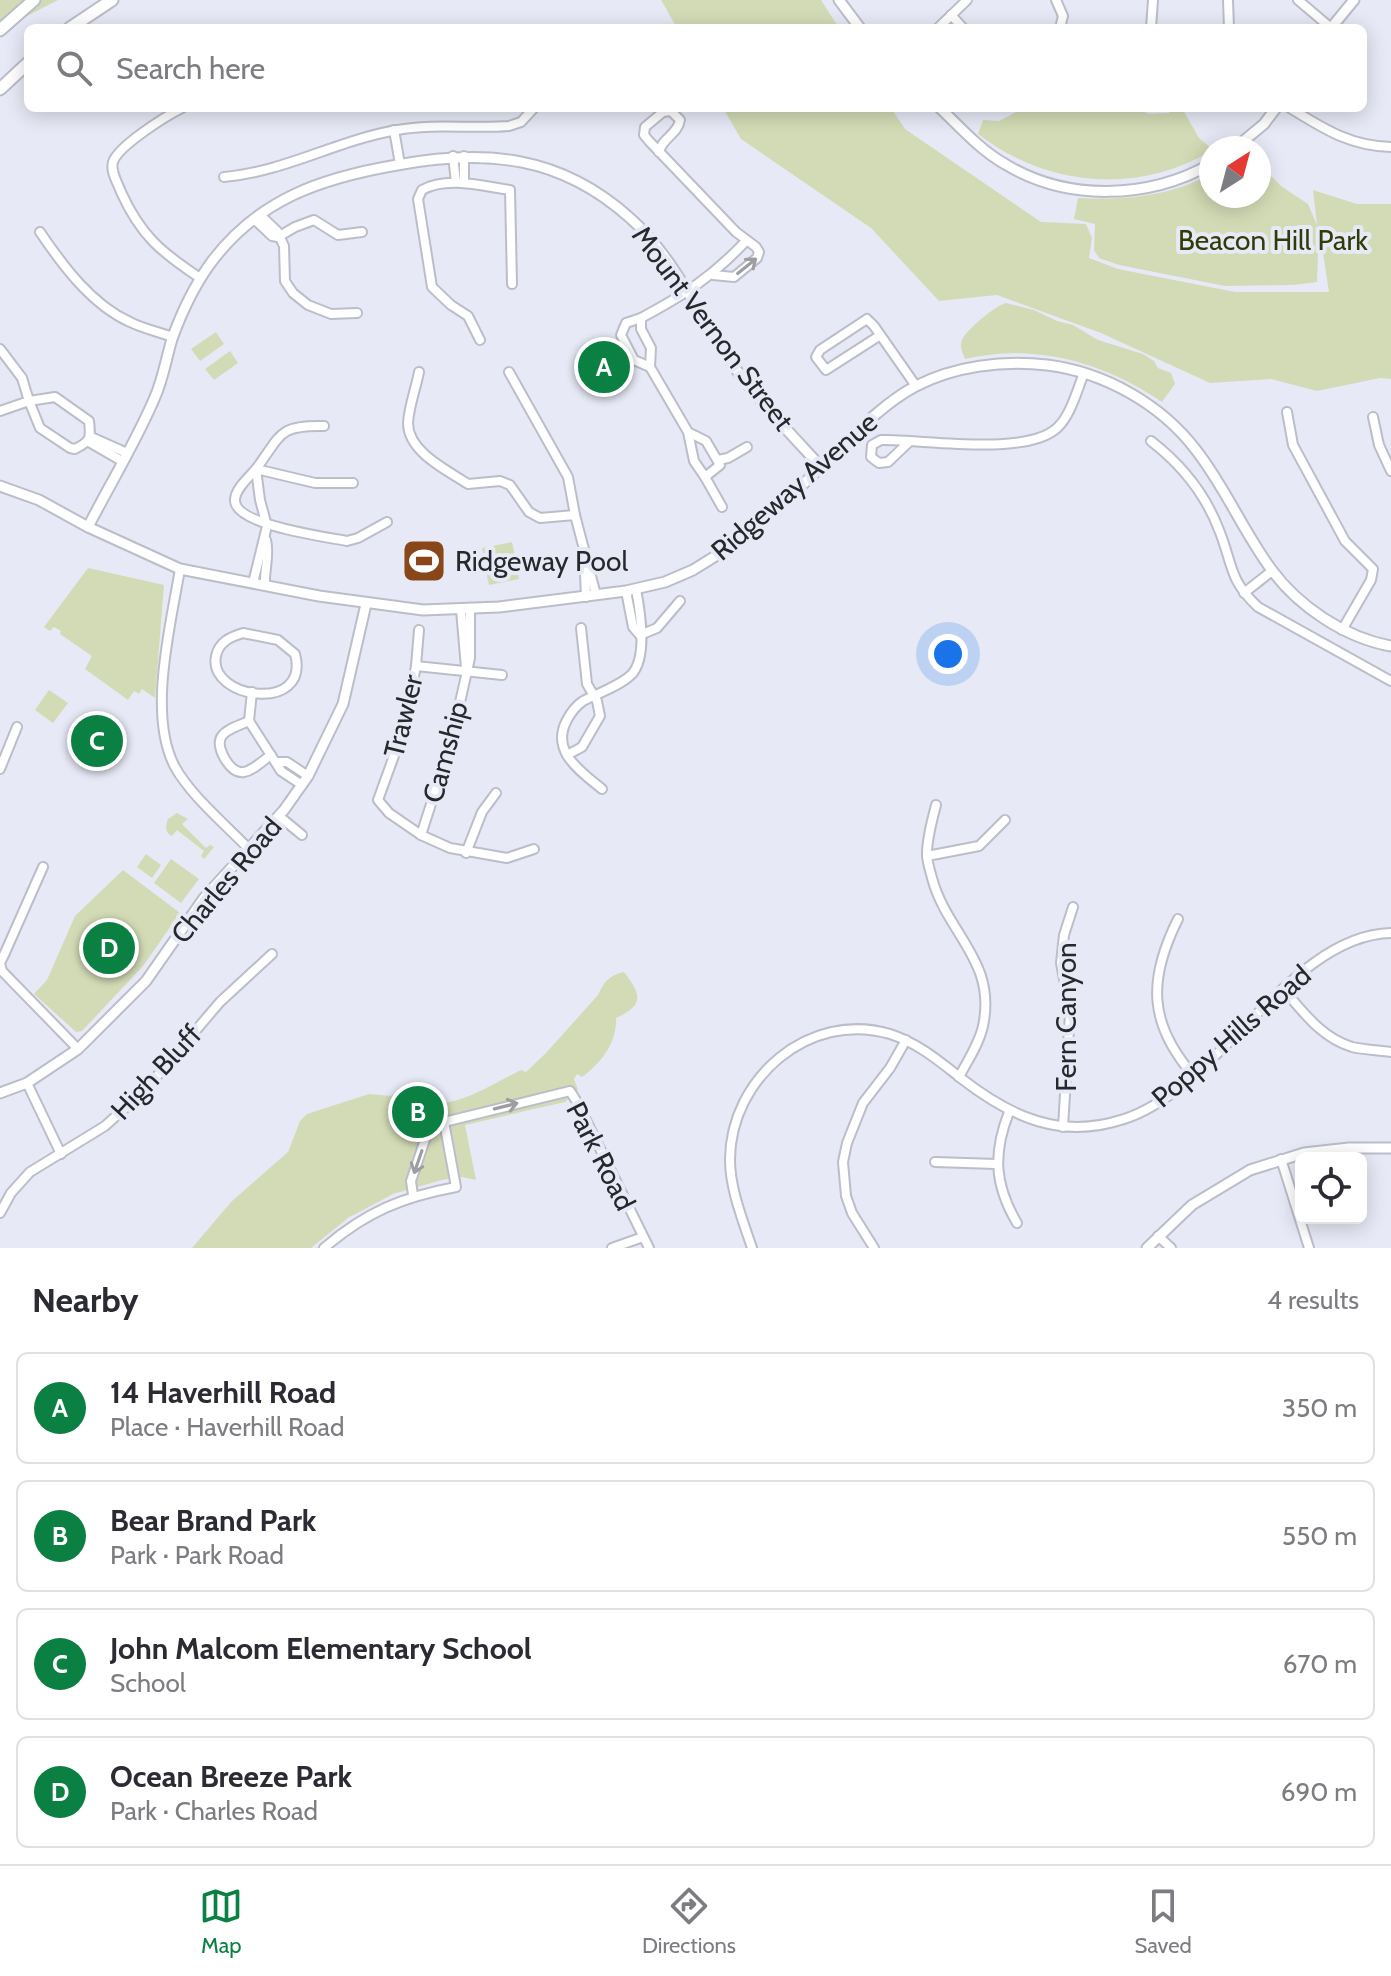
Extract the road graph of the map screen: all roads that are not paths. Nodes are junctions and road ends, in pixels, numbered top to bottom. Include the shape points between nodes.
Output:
1 (34, 0) edge
2 (112, 0) edge
3 (839, 0) edge
4 (967, 0) edge
5 (1056, 0) edge
6 (1153, 0) edge
7 (1228, 0) edge
8 (1298, 0) edge
9 (1354, 0) edge
10 (951, 15) junction
11 (76, 24) edge
12 (857, 24) edge
13 (942, 24) edge
14 (959, 24) edge
15 (1061, 24) edge
16 (1151, 24) edge
17 (1229, 24) edge
18 (1326, 24) edge
19 (1334, 24) edge
20 (0, 30) edge
21 (24, 67) edge
22 (0, 89) edge
23 (176, 112) edge
24 (530, 112) edge
25 (663, 112) edge
26 (672, 112) edge
27 (944, 112) edge
28 (1273, 112) edge
29 (1297, 112) edge
30 (394, 130) junction
31 (1250, 136) edge
32 (1391, 147) edge
33 (659, 152) junction
34 (459, 156) junction
35 (400, 164) junction
36 (1199, 169) edge
37 (224, 177) dead end
38 (460, 183) junction
39 (257, 217) junction
40 (40, 232) dead end
41 (362, 232) dead end
42 (278, 237) junction
43 (746, 241) junction
44 (713, 275) junction
45 (200, 278) junction
46 (512, 284) dead end
47 (688, 293) junction
48 (357, 313) dead end
49 (641, 318) junction
50 (879, 336) junction
51 (173, 337) junction
52 (480, 340) dead end
53 (0, 349) edge
54 (650, 367) junction
55 (419, 372) dead end
56 (509, 372) dead end
57 (1084, 373) junction
58 (916, 386) junction
59 (29, 401) junction
60 (0, 411) edge
61 (1287, 412) dead end
62 (1373, 417) dead end
63 (324, 426) dead end
64 (688, 432) junction
65 (90, 439) junction
66 (1151, 441) dead end
67 (909, 442) junction
68 (747, 447) dead end
69 (124, 457) junction
70 (718, 460) junction
71 (821, 467) junction
72 (256, 469) junction
73 (1391, 471) edge
74 (705, 477) junction
75 (353, 483) dead end
76 (0, 486) edge
77 (722, 507) dead end
78 (575, 515) junction
79 (387, 522) dead end
80 (267, 526) junction
81 (88, 527) junction
82 (265, 539) junction
83 (180, 569) junction
84 (1272, 571) junction
85 (253, 583) junction
86 (265, 585) junction
87 (631, 590) junction
88 (1244, 593) junction
89 (591, 596) junction
90 (680, 601) dead end
91 (366, 604) junction
92 (466, 609) junction
93 (581, 628) dead end
94 (419, 630) dead end
95 (1342, 630) junction
96 (640, 635) junction
97 (1391, 646) edge
98 (416, 666) junction
99 (466, 669) junction
100 (502, 675) dead end
101 (1391, 681) edge
102 (252, 692) junction
103 (594, 696) junction
104 (249, 721) junction
105 (17, 727) dead end
106 (567, 755) junction
107 (274, 758) junction
108 (0, 769) edge
109 (305, 780) junction
110 (602, 789) dead end
111 (496, 793) dead end
112 (936, 805) dead end
113 (277, 818) junction
114 (1005, 820) dead end
115 (421, 835) junction
116 (300, 836) dead end
117 (246, 845) junction
118 (534, 849) dead end
119 (466, 853) junction
120 (927, 856) junction
121 (43, 867) dead end
122 (1073, 907) dead end
123 (1178, 919) dead end
124 (1391, 933) edge
125 (272, 954) dead end
126 (1284, 990) junction
127 (906, 1040) junction
128 (78, 1049) junction
129 (1391, 1052) edge
130 (1193, 1075) junction
131 (959, 1077) junction
132 (27, 1083) junction
133 (0, 1093) edge
134 (1009, 1112) junction
135 (444, 1122) junction
136 (1063, 1127) junction
137 (1391, 1148) edge
138 (61, 1154) junction
139 (1281, 1159) junction
140 (935, 1162) dead end
141 (996, 1164) junction
142 (413, 1195) junction
143 (0, 1213) edge
144 (1017, 1223) dead end
145 (1158, 1236) junction
146 (643, 1237) junction
147 (324, 1248) edge
148 (612, 1248) edge
149 (649, 1248) edge
150 (752, 1248) edge
151 (874, 1248) edge
152 (1147, 1248) edge
153 (1171, 1248) edge
154 (1309, 1248) edge

1 - 20 main road
2 - 11 main road
3 - 12 street
4 - 10 street
5 - 15 street
6 - 16 street
7 - 17 street
8 - 18 street
9 - 19 street
10 - 13 street
10 - 14 street
21 - 22 main road
23 - 45 street via 117,155 113,173 145,235
24 - 30 street via 509,126
25 - 33 street via 644,130
26 - 33 street via 679,127
27 - 36 street via 1006,165 1070,188 1122,191 1160,186
28 - 31 street
29 - 32 street via 1334,135
30 - 35 street
30 - 37 street via 254,175
33 - 43 street
34 - 35 street, Mount Vernon Street
34 - 38 street
34 - 47 street, Mount Vernon Street via 539,166 594,191 646,234
35 - 39 street, Mount Vernon Street via 322,181
38 - 46 street via 510,190
38 - 52 street via 426,187 418,199 432,287 468,316
39 - 42 street
39 - 45 street, Mount Vernon Street
40 - 51 street via 60,261 109,310
41 - 42 street via 338,235 314,220
42 - 48 street via 284,246 285,281 293,293 331,314
43 - 44 street
44 -> 43 street via 734,277 757,258 756,247
44 - 47 street
45 - 51 street, Mount Vernon Street
47 - 49 street
47 - 71 street, Mount Vernon Street via 744,380
49 - 54 street via 651,348
49 - 54 street via 626,323 621,335 634,360
50 - 50 street via 867,319 816,357 826,370
50 - 58 street
51 - 69 street, Mount Vernon Street via 157,391
53 - 59 street via 22,378
54 - 64 street
55 - 78 street via 408,422 411,439 430,458 468,484 510,485 529,512 540,518
56 - 78 street via 568,477
57 - 58 street, Ridgeway Avenue via 998,364
57 - 67 street via 1064,420 1048,435 991,445
57 - 84 street, Ridgeway Avenue via 1147,404 1180,432
58 - 71 street, Ridgeway Avenue via 871,418
59 - 60 street
59 - 65 street via 55,397 89,421
59 - 65 street via 40,428 70,448
61 - 95 street via 1293,445 1345,541 1373,569
62 - 73 street
63 - 72 street via 294,425 280,434
64 - 70 street via 706,441
64 - 74 street via 694,461
65 - 69 street
66 - 88 street via 1179,463 1206,502
67 - 67 street via 881,440 872,445 871,457 888,462
68 - 70 street
69 - 81 street, Mount Vernon Street
70 - 74 street via 717,469
71 - 87 street, Ridgeway Avenue via 717,557 665,582
72 - 75 street via 315,483
72 - 80 street
72 - 80 street via 234,501 236,508
74 - 77 street
76 - 81 street, Ridgeway Avenue
78 - 89 street
79 - 80 street via 347,541
80 - 82 street
81 - 83 street, Ridgeway Avenue
82 - 85 street
82 - 86 street
83 - 85 street, Ridgeway Avenue
83 - 117 street via 168,624 165,745 188,786
84 - 88 street
84 - 95 street, Ridgeway Avenue
85 - 86 street, Ridgeway Avenue
86 - 91 street, Ridgeway Avenue
87 - 89 street, Ridgeway Avenue
87 - 96 street via 633,627
88 - 101 street via 1258,607
89 - 92 street, Ridgeway Avenue
90 - 96 street via 657,628
91 - 92 street, Ridgeway Avenue
91 - 109 street, Charles Road via 343,704
92 - 99 street, Camship
93 - 103 street via 585,675
94 - 98 street, Trawler
95 - 97 street, Ridgeway Avenue
96 - 103 street via 641,652 632,674
98 - 99 street
98 - 115 street, Trawler via 404,728 378,800
99 - 100 street
99 - 115 street, Camship via 451,742
102 - 102 street via 228,684 215,663 224,641 243,633 278,640 297,662 293,679 280,692
102 - 104 street
103 - 106 street via 578,705 565,726 561,739
103 - 106 street via 599,722 582,747
104 - 107 street
104 - 107 street via 219,740 231,769 245,772
105 - 108 street
106 - 110 street
107 - 109 street via 287,762
109 - 113 street, Charles Road
111 - 119 street via 482,812
112 - 120 street
113 - 116 street
113 - 117 street, Charles Road
114 - 120 street via 979,846
115 - 119 street
117 - 128 street, Charles Road via 146,981
118 - 119 street via 507,858
120 - 131 street via 937,895 976,959 986,999 980,1039
121 - 128 street via 0,963
122 - 136 street, Fern Canyon via 1061,963 1070,1013
123 - 130 street via 1158,969 1157,1010
124 - 126 street, Poppy Hills Road via 1341,945
125 - 138 street, High Bluff via 220,1002 145,1090 105,1126
126 - 129 street via 1330,1037 1353,1047
126 - 130 street, Poppy Hills Road
127 - 131 street, Poppy Hills Road
127 - 150 street, Poppy Hills Road via 854,1030 825,1035 787,1051 752,1086 736,1121 730,1162
127 - 151 street via 863,1103 843,1162 852,1213
128 - 132 street, Charles Road
130 - 136 street, Poppy Hills Road via 1137,1114
131 - 134 street, Poppy Hills Road
132 - 133 street, Charles Road
132 - 138 street
134 - 136 street, Poppy Hills Road
134 - 141 street
135 -> 142 street via 430,1125 411,1181
135 - 142 street via 456,1187
135 -> 146 street, Park Road via 570,1091
137 - 139 street via 1349,1148
138 - 143 street, High Bluff via 30,1172
139 - 145 street via 1209,1193
139 - 154 street
140 - 141 street
141 - 144 street
142 - 147 street via 346,1229
145 - 152 street
145 - 153 street
146 - 148 street
146 - 149 street, Park Road

